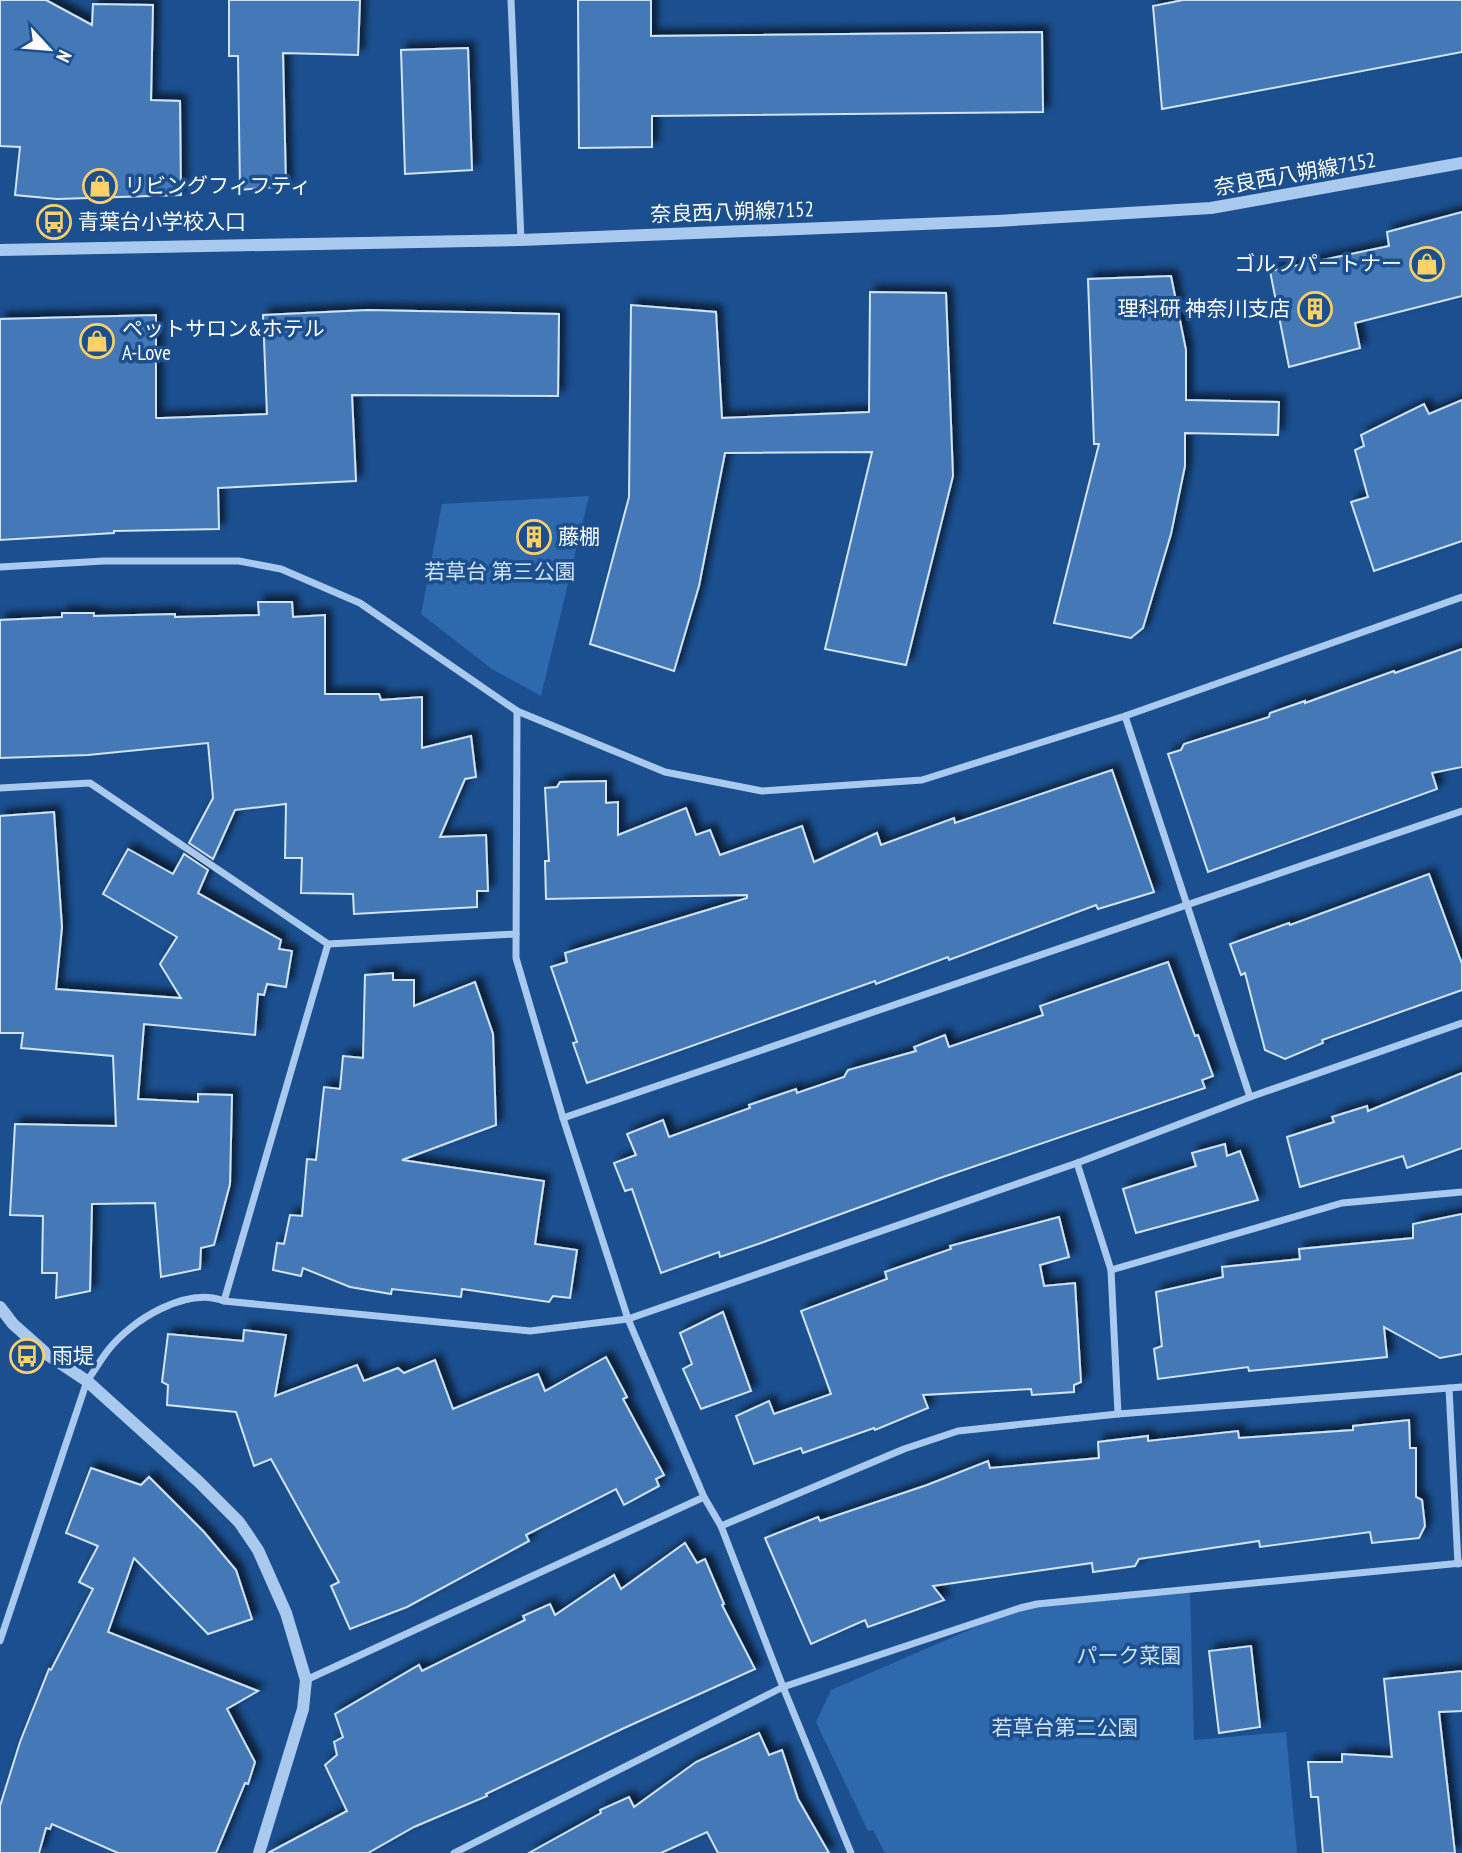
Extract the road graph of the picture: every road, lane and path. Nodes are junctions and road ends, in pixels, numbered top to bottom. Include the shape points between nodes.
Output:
1 (511, 0) edge
2 (1462, 163) edge
3 (521, 240) junction
4 (0, 250) edge
5 (0, 567) edge
6 (1462, 597) edge
7 (517, 711) junction
8 (1125, 716) junction
9 (0, 788) edge
10 (1462, 811) edge
11 (1187, 906) junction
12 (516, 934) junction
13 (328, 944) junction
14 (1462, 1023) edge
15 (1250, 1097) junction
16 (563, 1118) junction
17 (1077, 1163) junction
18 (1462, 1192) edge
19 (1111, 1270) junction
20 (224, 1301) junction
21 (0, 1307) edge
22 (628, 1319) junction
23 (87, 1381) junction
24 (1462, 1387) edge
25 (1449, 1388) junction
26 (1118, 1414) junction
27 (704, 1497) junction
28 (721, 1526) junction
29 (1460, 1563) edge
30 (0, 1641) edge
31 (306, 1681) junction
32 (783, 1687) junction
33 (259, 1853) edge
34 (454, 1853) edge
35 (851, 1853) edge

1 - 3 street
2 - 3 street, 奈良西八朔線7152 via 1211,208
3 - 4 street, 奈良西八朔線7152
5 - 7 street via 239,561 281,569 360,604
6 - 8 street
7 - 8 street via 666,772 762,791 922,780
7 - 12 street
8 - 11 street
9 - 13 street via 90,783
10 - 11 street
11 - 15 street
11 - 16 street
12 - 13 street
12 - 16 street via 516,958
13 - 20 street
14 - 15 street
15 - 17 street
16 - 22 street
17 - 19 street
17 - 22 street
18 - 19 street via 1342,1203
19 - 26 street
20 - 22 street via 530,1331
20 - 23 street via 213,1296 179,1301 142,1318 110,1347
21 - 23 street via 48,1354
22 - 27 street
23 - 30 street
23 - 31 street via 239,1522 258,1550 286,1613
24 - 25 street
25 - 26 street
25 - 29 street
26 - 28 street via 958,1431
27 - 28 street
27 - 31 street
28 - 32 street
29 - 32 street via 1037,1604
31 - 33 street via 303,1709
32 - 34 street
32 - 35 street

